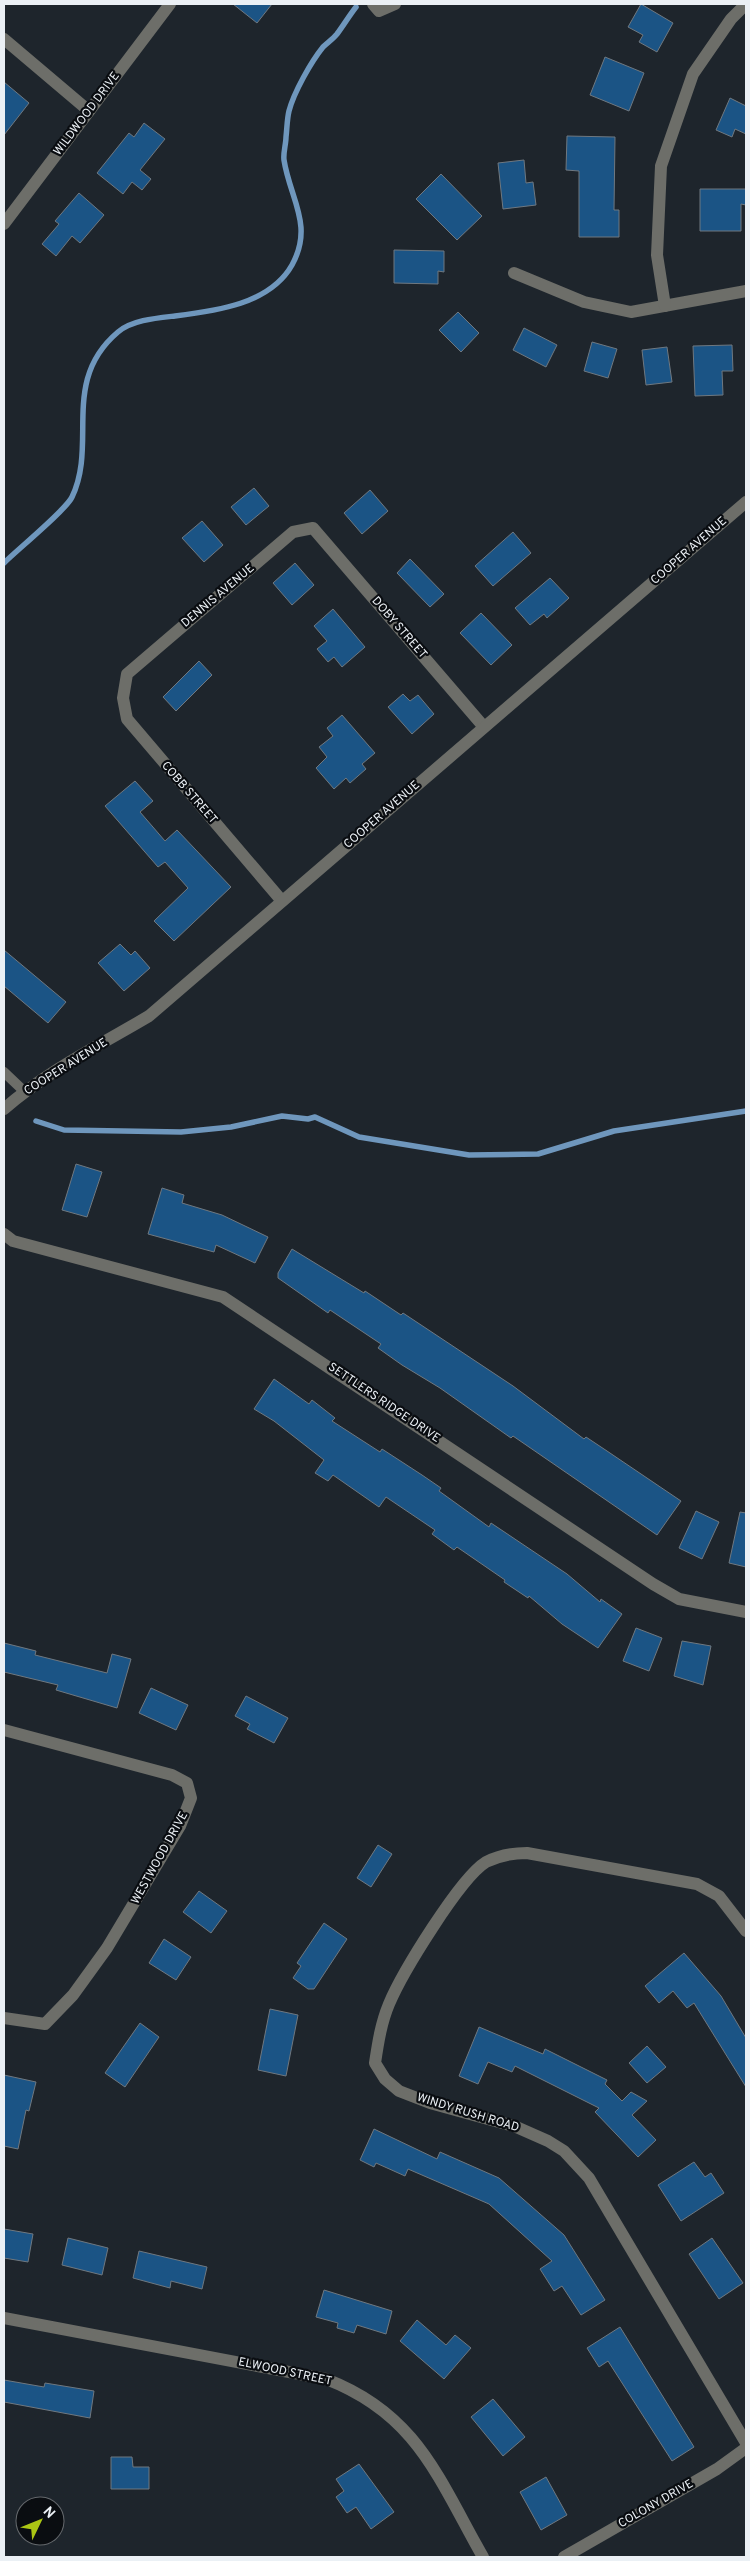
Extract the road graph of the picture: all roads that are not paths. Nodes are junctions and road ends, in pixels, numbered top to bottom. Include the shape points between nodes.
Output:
1 (170, 4) edge
2 (373, 4) edge
3 (395, 4) edge
4 (746, 4) edge
5 (4, 39) edge
6 (89, 111) junction
7 (4, 224) edge
8 (514, 273) dead end
9 (746, 291) edge
10 (665, 306) junction
11 (746, 502) edge
12 (313, 528) joint
13 (127, 674) joint
14 (484, 727) junction
15 (282, 901) junction
16 (4, 1072) edge
17 (24, 1091) junction
18 (4, 1110) edge
19 (4, 1234) edge
20 (746, 1612) edge
21 (4, 1730) edge
22 (746, 1931) edge
23 (4, 2018) edge
24 (4, 2318) edge
25 (746, 2443) edge
26 (746, 2448) edge
27 (484, 2557) edge
28 (564, 2557) edge

1 - 6 street, WILDWOOD DRIVE
2 - 3 street via 379,11
4 - 10 street via 731,19 693,74 661,166 657,255
5 - 6 street
6 - 7 street, WILDWOOD DRIVE
8 - 10 street via 584,302 631,312
9 - 10 street
11 - 14 street, COOPER AVENUE
12 - 13 street, DENNIS AVENUE via 293,532
12 - 14 street, DOBY STREET
13 - 15 street, COBB STREET via 123,698 127,719
14 - 15 street, COOPER AVENUE
15 - 17 street, COOPER AVENUE via 149,1016
16 - 17 lane
17 - 18 street, COOPER AVENUE
19 - 20 street, SETTLERS RIDGE DRIVE via 13,1241 224,1297 653,1584 679,1599
21 - 23 street, WESTWOOD DRIVE via 172,1775 187,1783 191,1798 180,1826 107,1948 73,1995 45,2024
22 - 25 street, WINDY RUSH ROAD via 719,1896 697,1884 527,1853 513,1853 486,1862 468,1880 430,1931 390,2003 375,2063 398,2091 514,2126 564,2151 589,2178
24 - 27 street, ELWOOD STREET via 326,2379 354,2390 394,2417 420,2447
26 - 28 street, COLONY DRIVE via 717,2469

